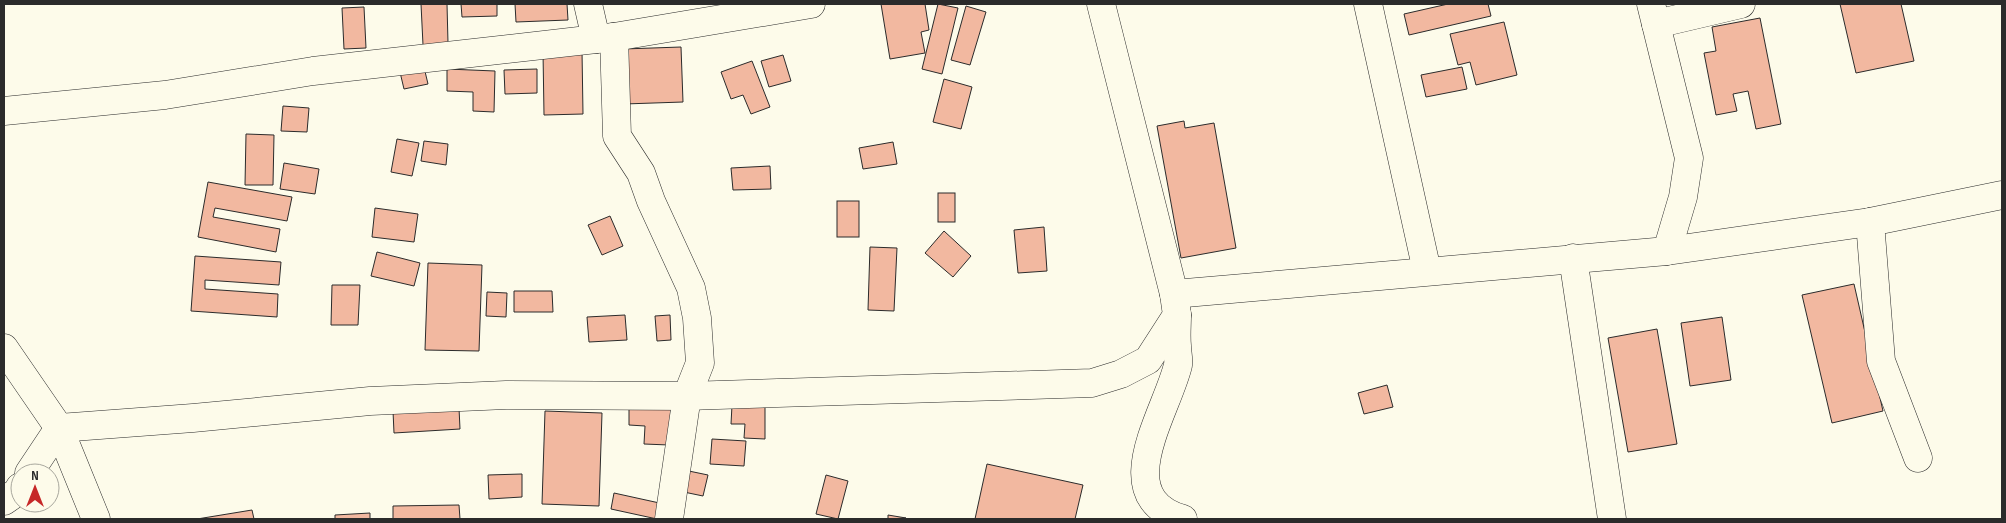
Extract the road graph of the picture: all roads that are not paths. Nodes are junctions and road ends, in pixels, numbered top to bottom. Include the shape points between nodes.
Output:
1 (588, 4) edge
2 (810, 4) edge
3 (1101, 4) edge
4 (1368, 4) edge
5 (1740, 4) edge
6 (1654, 14) edge
7 (605, 38) junction
8 (4, 111) edge
9 (2002, 195) edge
10 (1870, 222) junction
11 (1667, 250) junction
12 (1574, 258) junction
13 (1426, 271) junction
14 (1176, 304) junction
15 (4, 348) edge
16 (687, 396) junction
17 (59, 428) junction
18 (1918, 458) dead end
19 (36, 463) edge
20 (96, 519) edge
21 (669, 519) edge
22 (1183, 519) edge
23 (1612, 519) edge

1 - 7 street
2 - 7 street
3 - 14 street
4 - 13 street
5 - 6 street
6 - 11 street via 1689,158 1683,197
7 - 8 street via 313,71 165,95
7 - 16 street via 617,136 641,173 691,288 700,363
9 - 10 street
10 - 11 street
10 - 18 street via 1881,361
11 - 12 street
12 - 13 street
12 - 23 street
13 - 14 street
14 - 16 street via 1148,360 1121,374 1092,383
14 - 22 street via 1179,363 1156,422 1144,481 1149,495 1161,509
15 - 17 street
16 - 17 street via 506,395 370,401
16 - 21 street
17 - 19 street
17 - 20 street

